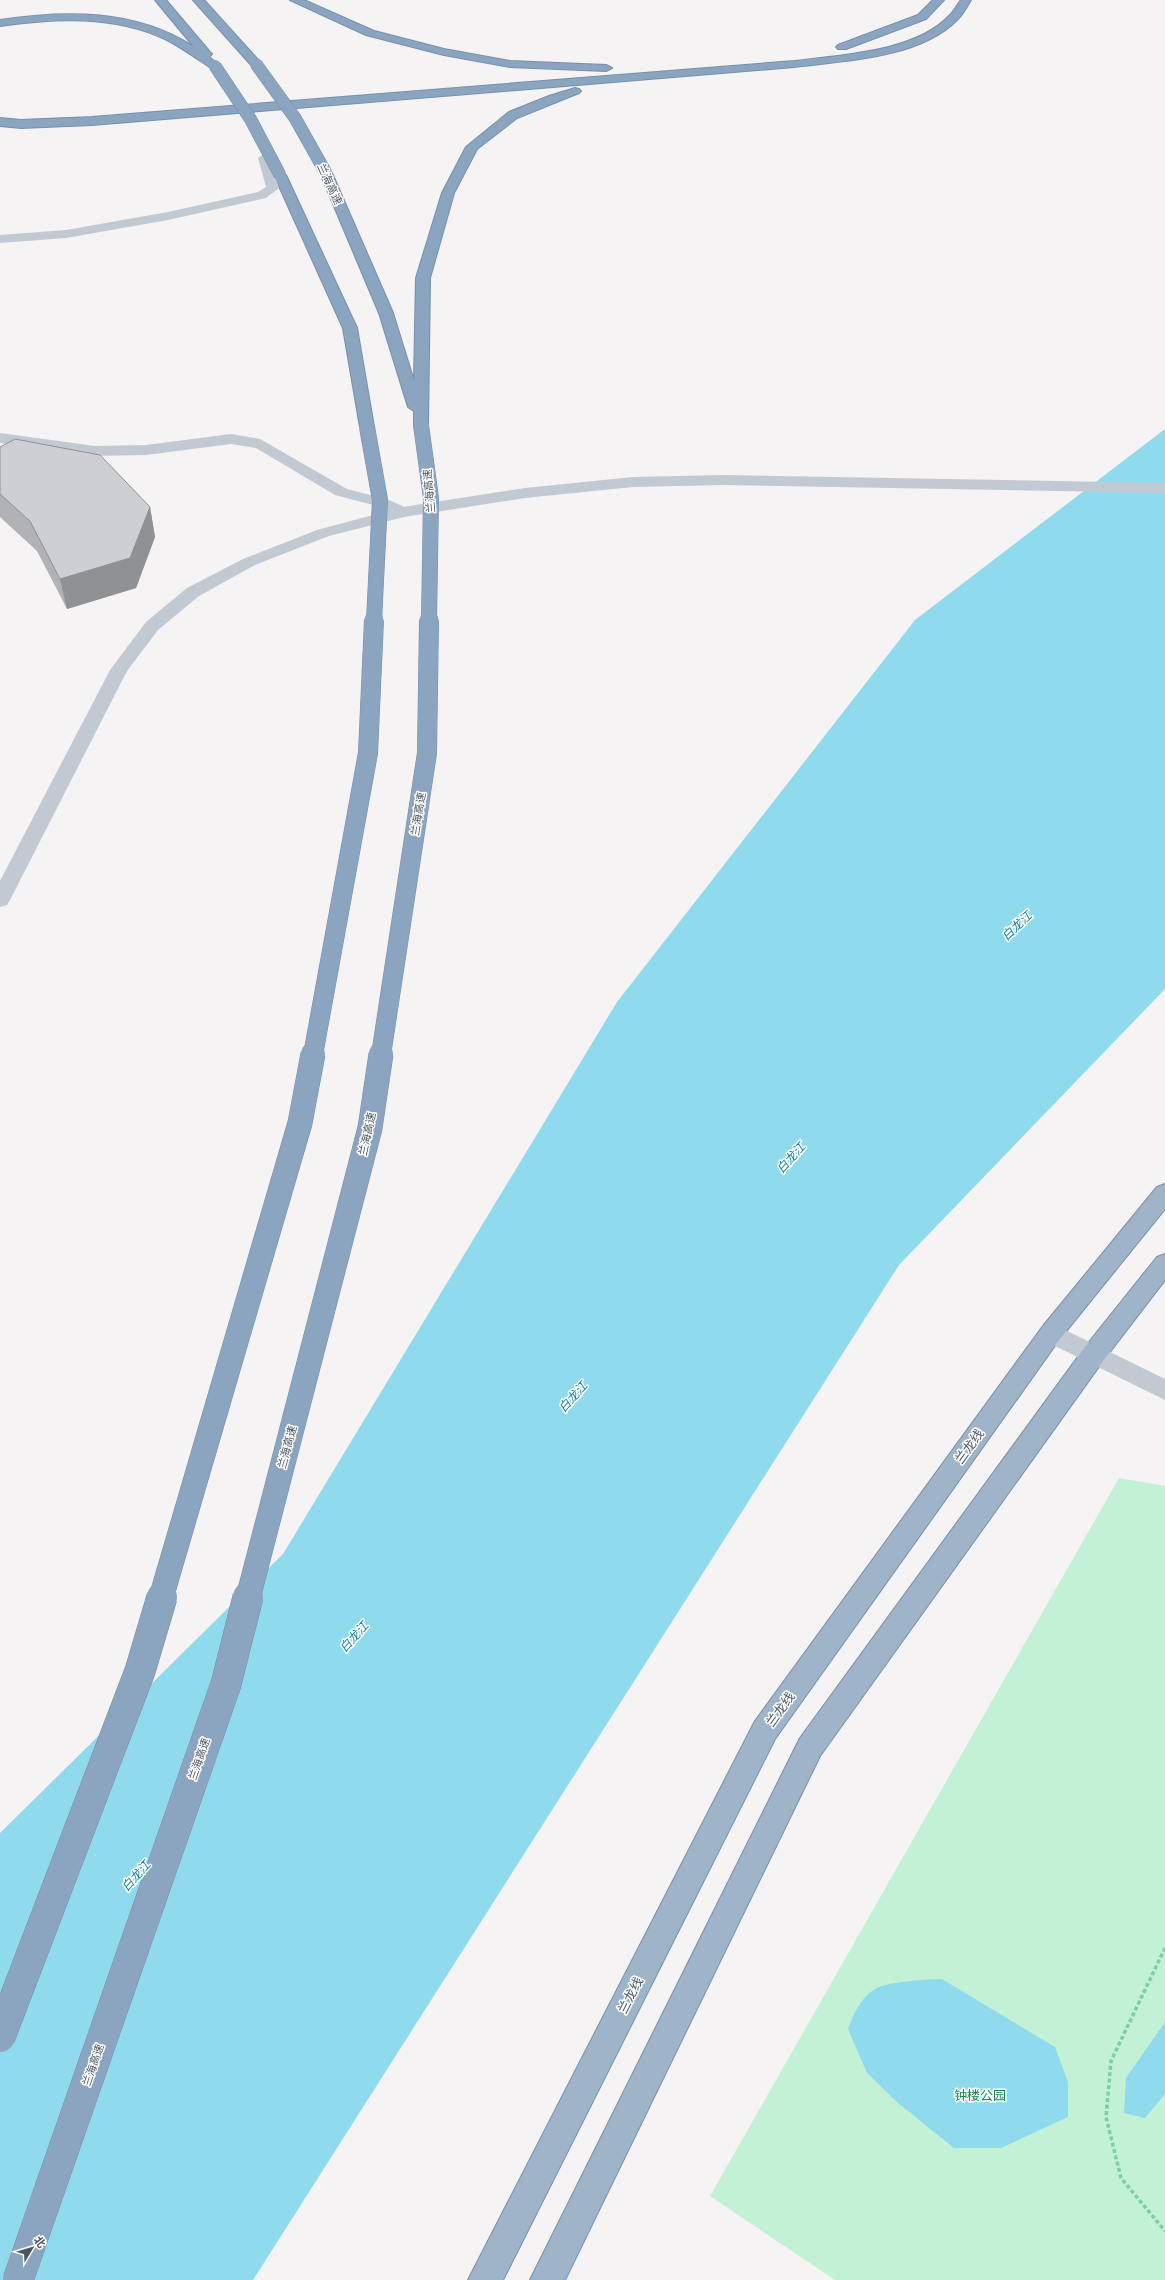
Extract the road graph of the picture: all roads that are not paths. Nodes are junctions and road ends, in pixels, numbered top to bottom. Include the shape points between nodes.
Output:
1 (160, 0) edge
2 (198, 0) edge
3 (296, 0) edge
4 (939, 0) edge
5 (966, 0) edge
6 (0, 23) edge
7 (216, 66) junction
8 (621, 69) junction
9 (665, 75) junction
10 (0, 115) edge
11 (0, 122) edge
12 (264, 158) dead end
13 (0, 239) edge
14 (421, 425) junction
15 (0, 438) edge
16 (1165, 488) edge
17 (404, 512) junction
18 (0, 900) edge
19 (1165, 1193) edge
20 (1165, 1262) edge
21 (1051, 1333) junction
22 (1094, 1354) junction
23 (1165, 1390) edge
24 (0, 2037) edge
25 (18, 2280) edge
26 (485, 2280) edge
27 (547, 2280) edge

1 - 7 highway
2 - 14 highway, 兰海高速, bridge via 256,64 295,118 326,173 386,313
3 - 8 highway via 370,33 444,52 510,64
4 - 8 highway via 922,17 842,47
5 - 9 highway via 960,12 930,35 883,51 794,64
6 - 7 highway via 32,17 75,17 136,24 168,36
7 - 24 highway, bridge via 251,120 280,175 350,328 380,500 368,753 300,1123 140,1670
8 - 10 highway via 110,114
9 - 11 highway via 92,121 21,124
9 - 14 highway via 588,87 553,98 513,115 472,147 448,193 423,278
12 - 13 street via 273,188 262,195 168,216 66,234
14 - 25 highway, 兰海高速, bridge via 431,498 427,753 370,1128 226,1684
15 - 17 street via 95,451 146,450 231,439 260,444 341,492
16 - 17 street via 724,480 633,482 525,493
17 - 18 street via 323,534 248,562 193,592 152,626 119,670
19 - 21 highway, 兰龙线
20 - 22 highway
21 - 22 street
21 - 26 highway, 兰龙线 via 765,1730
22 - 23 street
22 - 27 highway via 810,1747

